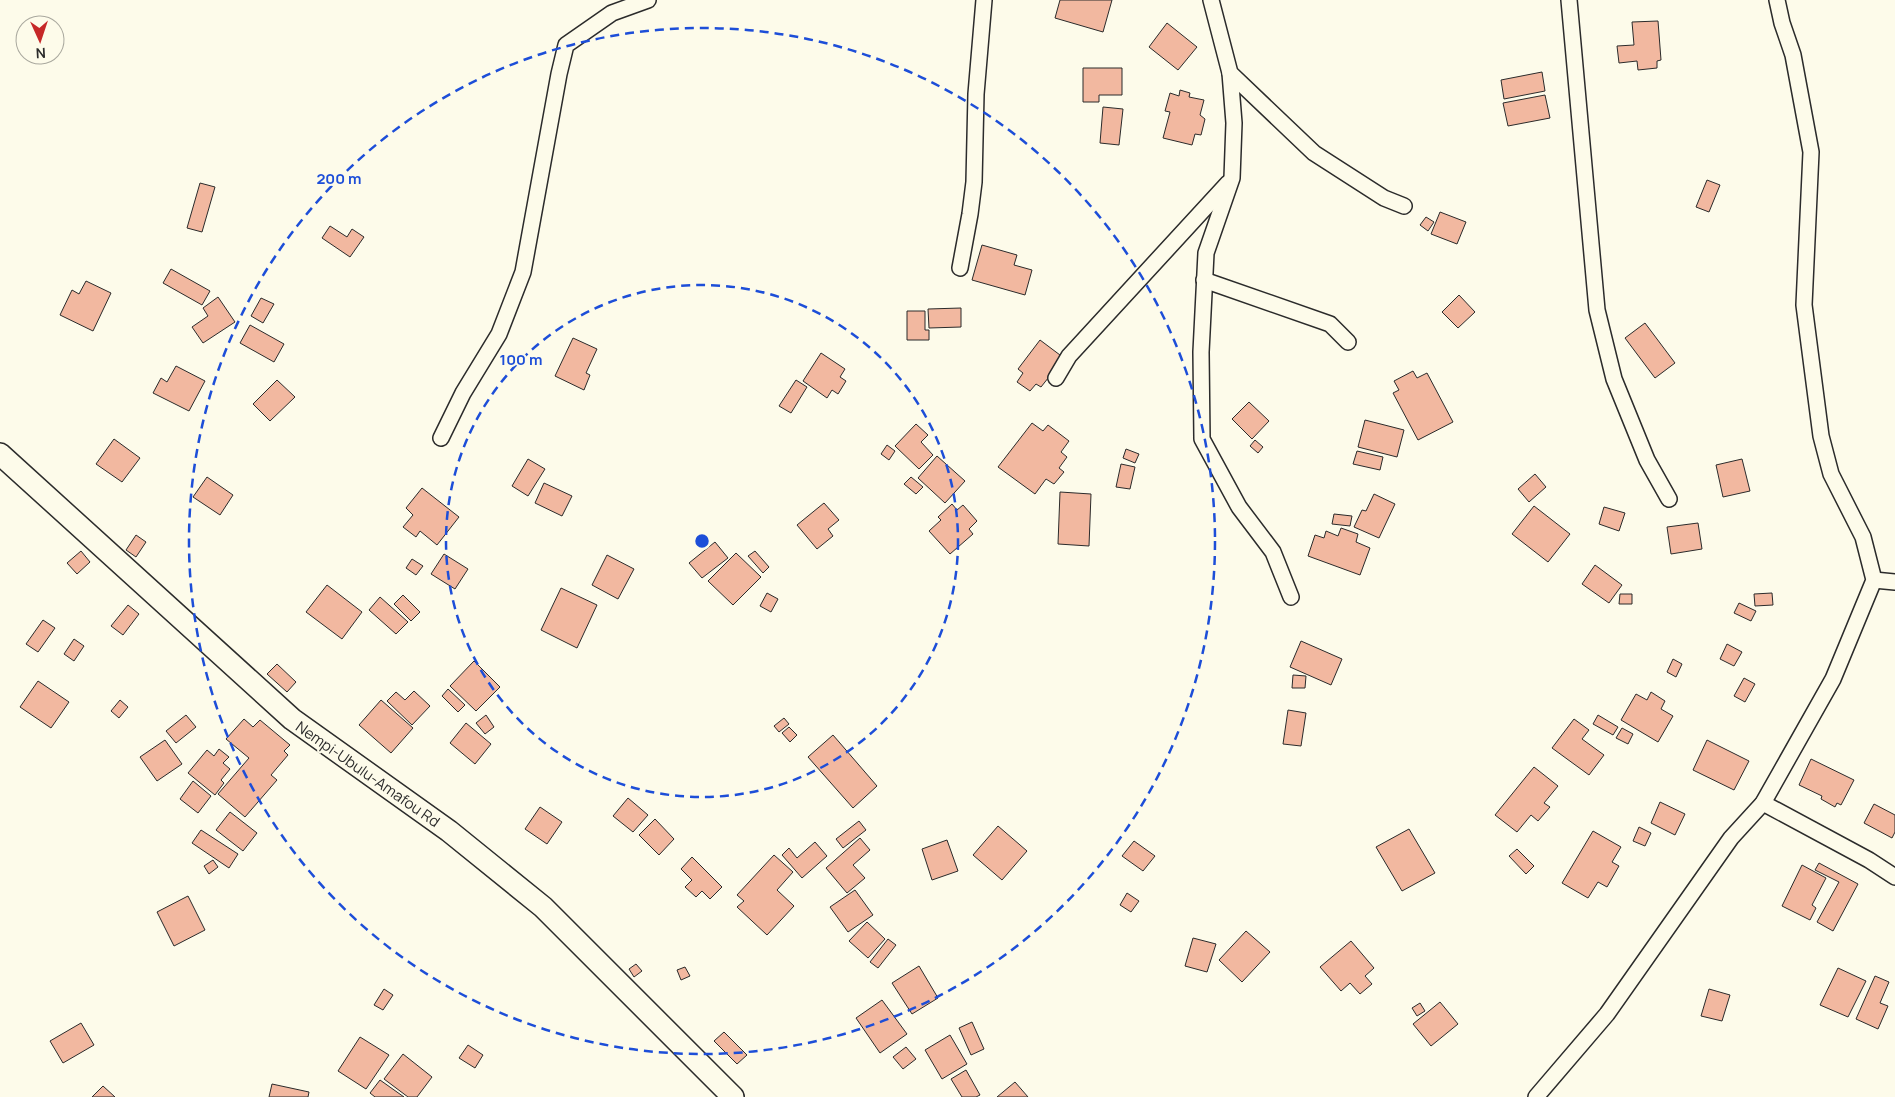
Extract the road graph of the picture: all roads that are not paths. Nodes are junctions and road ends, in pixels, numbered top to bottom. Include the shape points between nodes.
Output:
1 (648, 0) edge
2 (984, 0) edge
3 (1212, 0) edge
4 (1569, 0) edge
5 (1777, 0) edge
6 (1230, 73) junction
7 (1232, 178) junction
8 (1404, 206) dead end
9 (960, 268) dead end
10 (1204, 280) junction
11 (1348, 342) dead end
12 (1056, 378) dead end
13 (441, 438) dead end
14 (0, 454) edge
15 (1669, 499) dead end
16 (1874, 580) junction
17 (1895, 582) edge
18 (1291, 597) dead end
19 (1763, 803) junction
20 (1895, 877) edge
21 (733, 1097) edge
22 (1536, 1097) edge

1 - 13 street via 612,13 566,44 523,272 499,334 463,393
2 - 9 street via 976,94 974,182
3 - 6 street
4 - 15 street via 1596,310 1614,379 1647,460
5 - 16 street via 1793,55 1811,152 1804,305 1821,436 1831,474 1862,537
6 - 7 street via 1234,122
6 - 8 street via 1314,153 1384,198
7 - 10 street via 1206,253
7 - 12 street via 1069,356
10 - 11 street via 1330,324
10 - 18 street via 1202,439 1238,507 1273,552
14 - 21 street, Nempi-Ubulu-Amafou Rd via 292,719 449,831 543,907
16 - 17 street
16 - 19 street via 1833,678
19 - 20 street
19 - 22 street via 1731,838 1607,1014

